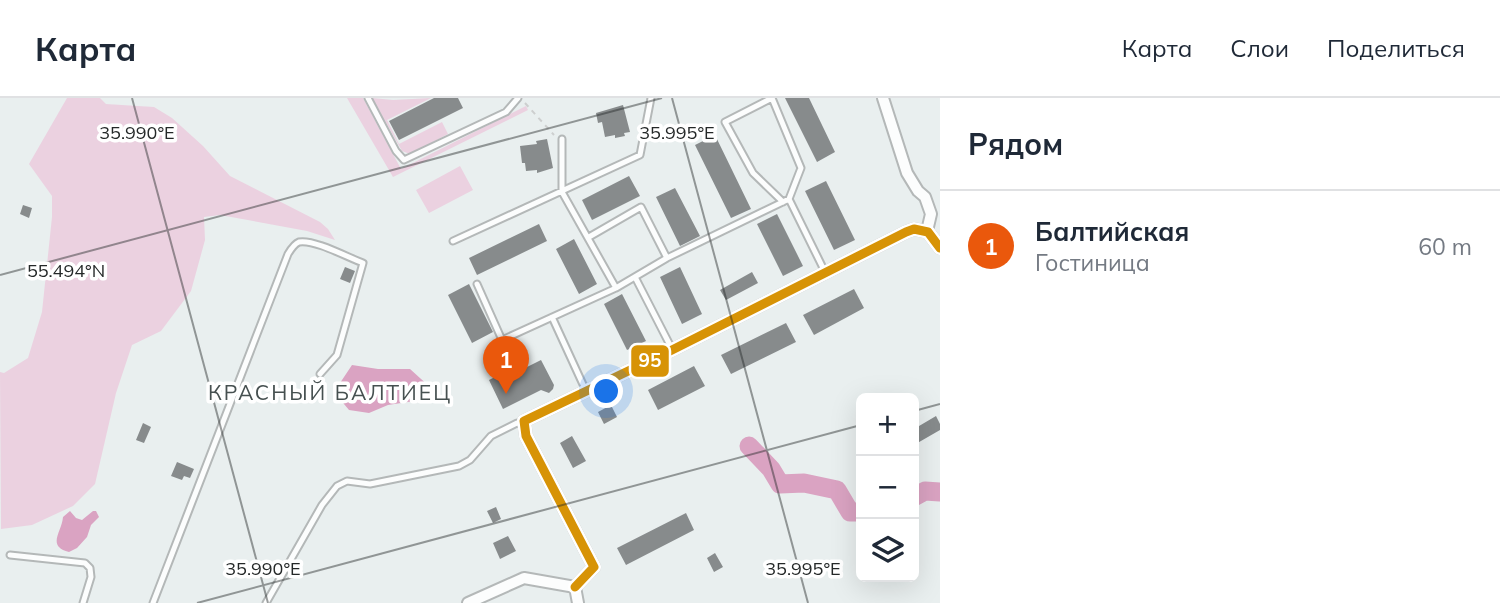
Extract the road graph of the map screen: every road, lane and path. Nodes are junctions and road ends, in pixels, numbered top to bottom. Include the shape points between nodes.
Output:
1 (368, 98) edge
2 (651, 98) edge
3 (772, 98) edge
4 (883, 98) edge
5 (518, 99) edge
6 (562, 139) joint
7 (562, 192) junction
8 (786, 200) junction
9 (924, 230) junction
10 (589, 237) junction
11 (453, 240) dead end
12 (940, 248) edge
13 (667, 258) junction
14 (825, 273) junction
15 (635, 277) junction
16 (477, 284) dead end
17 (616, 288) junction
18 (552, 317) junction
19 (672, 350) junction
20 (320, 374) dead end
21 (586, 391) junction
22 (523, 425) junction
23 (10, 555) dead end
24 (575, 587) junction
25 (83, 603) edge
26 (153, 603) edge
27 (266, 603) edge
28 (468, 603) edge
29 (579, 603) edge

1 - 5 lane via 404,160 506,112
2 - 7 lane via 640,155
3 - 8 lane via 801,168
3 - 8 lane via 726,122 753,173
4 - 9 street via 906,173 925,197 931,214
5 - 6 path
6 - 7 lane
7 - 10 lane
7 - 11 lane
8 - 13 lane
8 - 14 lane
9 - 12 street
9 - 14 street via 906,232
10 - 13 lane via 641,207
10 - 17 lane
13 - 15 lane
14 - 19 street
15 - 17 lane
15 - 19 lane
16 - 18 lane via 502,340
17 - 18 lane
18 - 21 lane
19 - 21 street
20 - 26 lane via 337,355 363,263 298,242 288,254
21 - 22 street via 528,418
22 - 24 street via 594,567
22 - 27 lane via 517,423 491,436 459,466 337,486
23 - 25 lane via 85,563 91,578
24 - 28 street via 524,578
24 - 29 street

